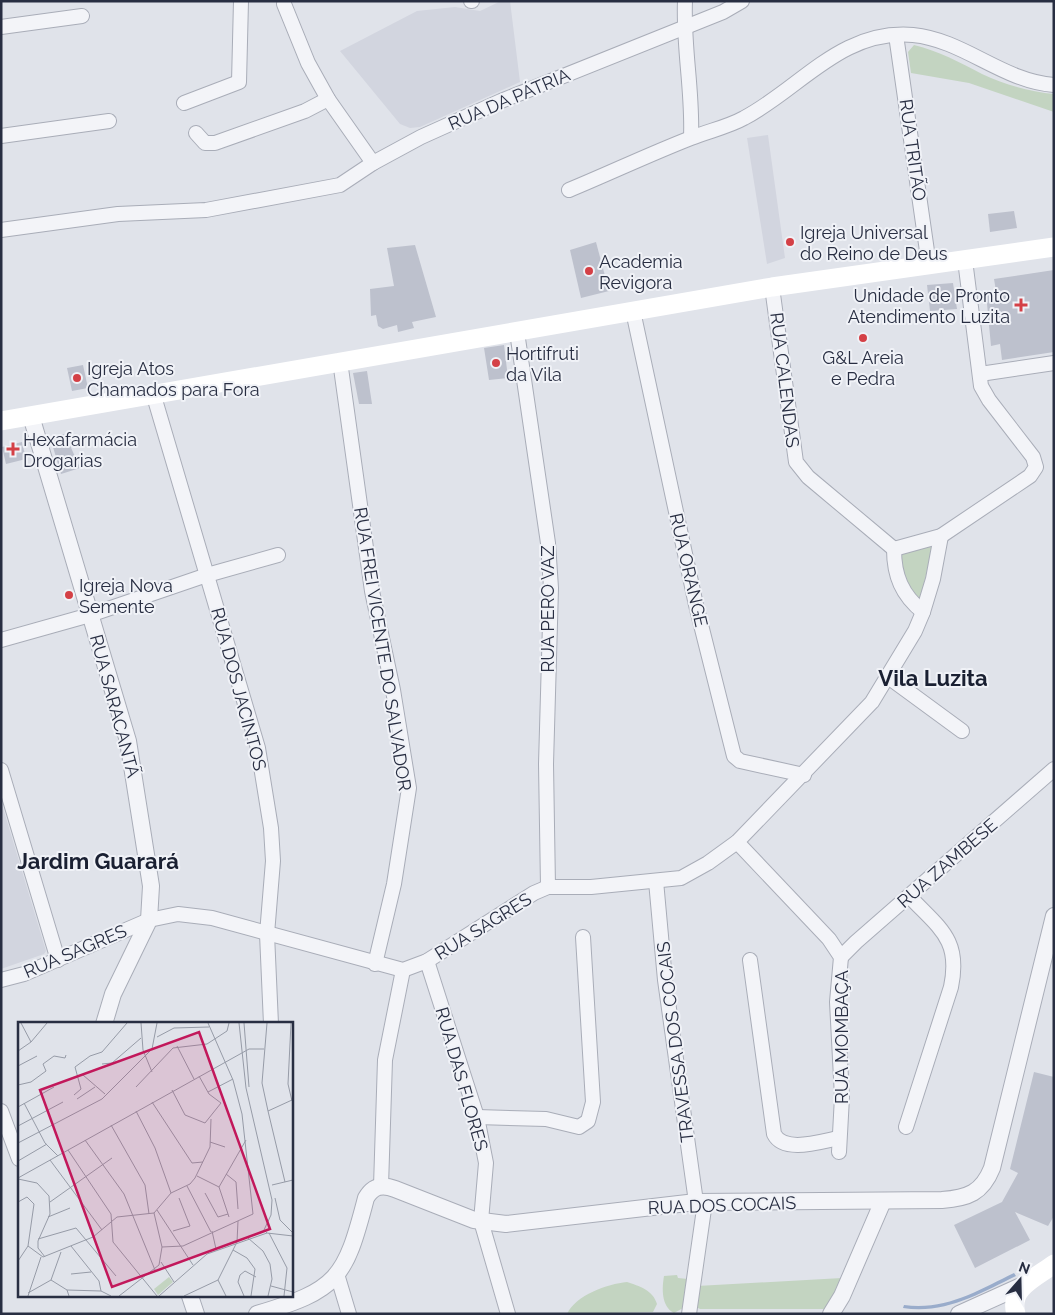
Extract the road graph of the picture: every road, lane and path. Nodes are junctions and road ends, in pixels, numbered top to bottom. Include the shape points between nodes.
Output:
1 (241, 1) edge
2 (686, 1) edge
3 (742, 1) edge
4 (284, 4) dead end
5 (82, 16) dead end
6 (684, 27) junction
7 (1, 28) edge
8 (896, 35) junction
9 (1054, 85) edge
10 (328, 99) junction
11 (184, 103) dead end
12 (109, 121) dead end
13 (196, 134) dead end
14 (1, 136) edge
15 (691, 137) junction
16 (372, 163) junction
17 (569, 190) dead end
18 (1, 230) edge
19 (1054, 247) edge
20 (965, 260) junction
21 (929, 265) junction
22 (772, 287) junction
23 (633, 311) junction
24 (517, 332) junction
25 (340, 361) junction
26 (1054, 363) edge
27 (980, 374) junction
28 (153, 393) junction
29 (31, 416) junction
30 (1, 421) edge
31 (941, 536) junction
32 (894, 549) junction
33 (278, 555) dead end
34 (207, 575) junction
35 (923, 612) junction
36 (90, 615) junction
37 (1, 640) edge
38 (887, 676) junction
39 (962, 731) dead end
40 (1054, 769) edge
41 (1, 770) edge
42 (804, 775) junction
43 (737, 842) junction
44 (656, 882) junction
45 (548, 887) junction
46 (910, 896) junction
47 (1054, 916) edge
48 (148, 920) junction
49 (267, 934) junction
50 (583, 937) dead end
51 (841, 958) junction
52 (58, 960) junction
53 (750, 960) dead end
54 (427, 961) junction
55 (375, 964) junction
56 (403, 970) junction
57 (1, 980) edge
58 (105, 1022) edge
59 (272, 1022) edge
60 (1, 1112) edge
61 (477, 1117) junction
62 (906, 1128) dead end
63 (839, 1138) junction
64 (839, 1152) dead end
65 (18, 1156) edge
66 (381, 1186) junction
67 (883, 1201) junction
68 (701, 1202) junction
69 (481, 1221) junction
70 (1054, 1264) edge
71 (338, 1274) junction
72 (1021, 1286) junction
73 (191, 1298) edge
74 (286, 1301) edge
75 (196, 1314) edge
76 (257, 1314) edge
77 (348, 1314) edge
78 (508, 1314) edge
79 (689, 1314) edge
80 (831, 1314) edge
81 (958, 1314) edge
82 (1016, 1314) edge

1 - 11 street via 239,82
2 - 6 street
3 - 6 street, RUA DA PÁTRIA
4 - 10 street via 308,63
5 - 7 street
6 - 15 street
6 - 16 street, RUA DA PÁTRIA via 420,136
8 - 9 street via 952,44 1017,78
8 - 15 street via 872,38 847,47 744,118
8 - 21 street, RUA TRITÃO
10 - 13 street via 305,111 215,143 204,143
10 - 16 street
12 - 14 street
15 - 17 street
16 - 18 street, RUA DA PÁTRIA via 340,185 206,210 118,214
19 - 20 main road
20 - 21 main road
20 - 27 street
21 - 22 main road
22 - 23 main road
22 - 32 street, RUA CALENDAS via 796,462 808,477
23 - 24 main road
23 - 42 street, RUA ORANGE via 696,606 734,756 740,761
24 - 25 main road
24 - 45 street, RUA PERO VAZ via 550,570 546,764
25 - 28 main road
25 - 55 street, RUA FREI VICENTE DO SALVADOR via 372,591 409,788 394,884
26 - 27 street
27 - 31 street via 984,391 1033,457 1036,467 1030,476
28 - 29 main road
28 - 34 street, RUA DOS JACINTOS
29 - 30 main road
29 - 36 street, RUA SARACANTÃ
31 - 32 street
31 - 35 street, RUA SAGRES
32 - 35 street via 894,564 900,584 912,603
33 - 34 street
34 - 36 street
34 - 49 street, RUA DOS JACINTOS via 258,748 266,794 273,861
35 - 38 street, RUA SAGRES
36 - 37 street
36 - 48 street, RUA SARACANTÃ via 128,741 135,776 151,886
38 - 39 street
38 - 42 street, RUA SAGRES via 872,702
40 - 46 street, RUA ZAMBESE
41 - 52 street
42 - 43 street, RUA SAGRES
43 - 44 street, RUA SAGRES via 723,854 681,878
43 - 51 street, RUA MOMBAÇA via 828,939
44 - 45 street, RUA SAGRES
44 - 68 street, TRAVESSA DOS COCAIS via 665,980
45 - 54 street, RUA SAGRES
46 - 51 street, RUA ZAMBESE
46 - 62 street via 950,941 955,965 951,987
47 - 67 street, RUA DOS COCAIS via 988,1178 976,1191 952,1199
48 - 49 street, RUA SAGRES via 178,914 194,915
48 - 52 street, RUA SAGRES
48 - 58 street, RUA SARACANTÃ via 113,994
49 - 55 street, RUA SAGRES
49 - 59 street, RUA DOS JACINTOS
50 - 61 street via 593,1102 588,1121 576,1128 546,1119
51 - 63 street, RUA MOMBAÇA via 837,1002 842,1097
52 - 57 street, RUA SAGRES
53 - 63 street via 774,1134 780,1142 791,1145
54 - 56 street, RUA SAGRES
54 - 61 street, RUA DAS FLORES
55 - 56 street, RUA SAGRES
56 - 66 street via 385,1060
60 - 65 street
61 - 69 street, RUA DAS FLORES via 486,1163
63 - 64 street, RUA MOMBAÇA
66 - 69 street, RUA DOS COCAIS
66 - 71 street via 370,1191 366,1198 353,1248
67 - 68 street, RUA DOS COCAIS
67 - 80 street
68 - 69 street, RUA DOS COCAIS via 513,1224
68 - 79 street, TRAVESSA DOS COCAIS
69 - 78 street, RUA DAS FLORES
70 - 72 main road
71 - 74 street via 323,1288
71 - 77 street
72 - 81 street
72 - 82 main road via 1014,1303
73 - 75 street
74 - 76 street

